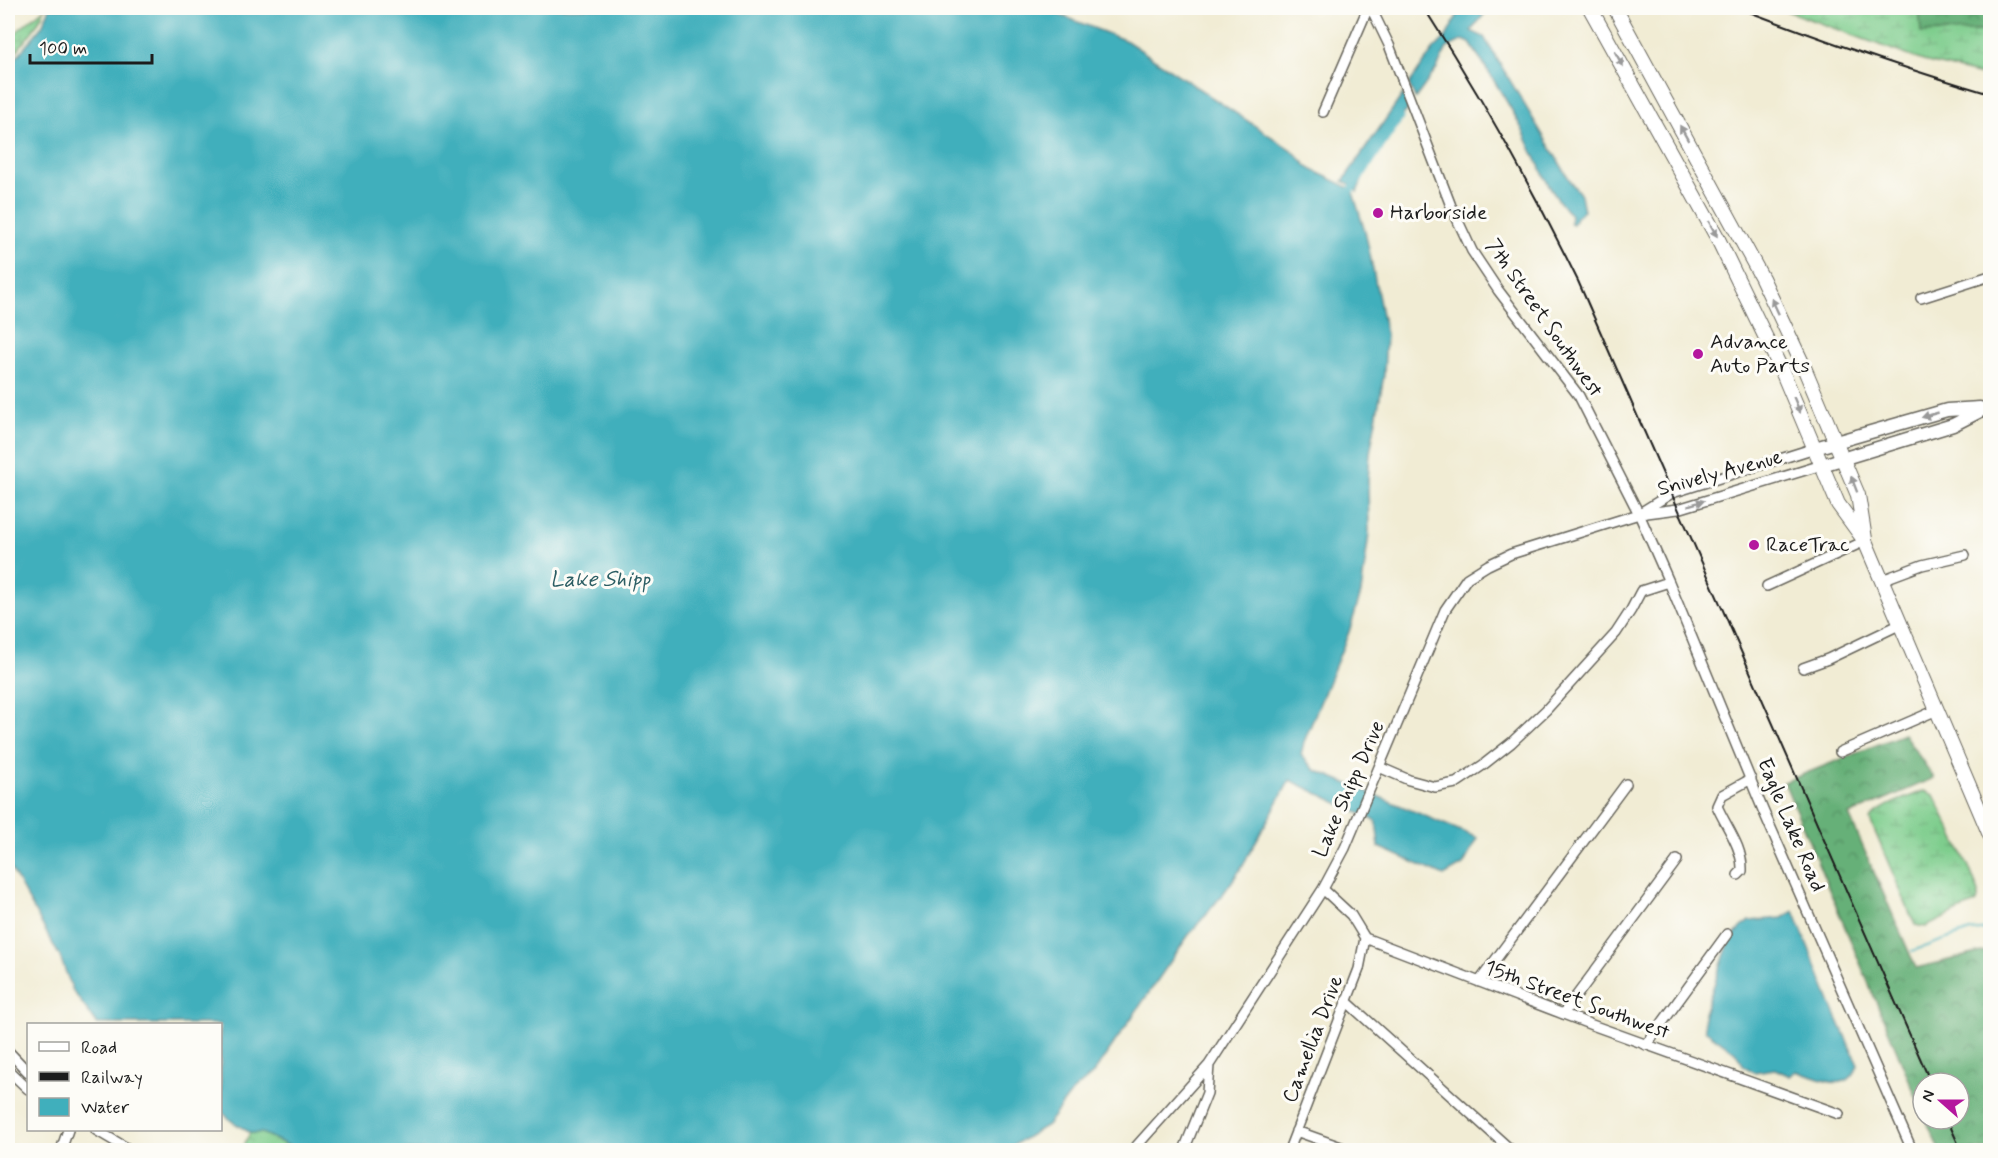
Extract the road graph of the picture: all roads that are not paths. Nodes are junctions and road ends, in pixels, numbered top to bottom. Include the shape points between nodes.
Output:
1 (1369, 8) edge
2 (1590, 8) edge
3 (1615, 8) edge
4 (1323, 112) dead end
5 (1990, 276) edge
6 (1921, 298) dead end
7 (1990, 410) edge
8 (1836, 441) junction
9 (1815, 447) junction
10 (1844, 459) junction
11 (1822, 465) junction
12 (1639, 513) junction
13 (1865, 541) junction
14 (1965, 555) dead end
15 (1882, 580) junction
16 (1670, 582) junction
17 (1767, 586) dead end
18 (1900, 624) junction
19 (1803, 668) dead end
20 (1937, 710) junction
21 (1840, 752) dead end
22 (1377, 771) junction
23 (1751, 779) junction
24 (1626, 784) dead end
25 (1990, 835) edge
26 (1677, 860) dead end
27 (1738, 875) dead end
28 (1323, 889) junction
29 (1727, 934) dead end
30 (1365, 938) junction
31 (1479, 982) junction
32 (1346, 1001) junction
33 (1563, 1014) junction
34 (1646, 1045) junction
35 (8, 1050) edge
36 (1209, 1065) junction
37 (8, 1070) edge
38 (27, 1071) edge
39 (15, 1077) junction
40 (8, 1085) edge
41 (27, 1088) edge
42 (1839, 1114) dead end
43 (68, 1131) edge
44 (98, 1131) edge
45 (1296, 1131) junction
46 (61, 1150) edge
47 (130, 1150) edge
48 (1133, 1150) edge
49 (1184, 1150) edge
50 (1289, 1150) edge
51 (1348, 1150) edge
52 (1511, 1150) edge
53 (1912, 1150) edge

1 - 4 street
1 - 12 street, 7th Street Southwest via 1400,71 1472,251 1579,396
2 -> 9 highway via 1717,237
8 -> 3 highway via 1762,278
5 - 6 street
7 -> 8 main road, Snively Avenue via 1947,410
7 - 10 main road, Snively Avenue
8 - 9 main road, Snively Avenue
8 - 10 highway
9 - 11 highway
9 - 12 street, Snively Avenue via 1672,493
10 - 11 main road, Snively Avenue
13 -> 10 highway via 1858,495
12 -> 11 street, Snively Avenue via 1678,508
11 - 13 highway via 1838,504
12 - 16 street, Eagle Lake Road
12 - 22 street, Lake Shipp Drive via 1511,554 1467,578 1445,610
13 - 15 highway
13 - 17 street
14 - 15 street
15 - 18 highway
16 - 22 street via 1641,591 1616,633 1546,710 1511,743 1462,779 1447,786 1427,786
16 - 23 street, Eagle Lake Road
18 - 19 street
18 - 20 highway
20 - 21 street
20 - 25 highway
22 - 28 street, Lake Shipp Drive
23 - 27 street via 1722,795 1717,806 1736,841 1743,867
23 - 53 street, Eagle Lake Road
24 - 31 street
26 - 33 street
28 - 30 street via 1346,910
28 - 36 street, Lake Shipp Drive
29 - 34 street
30 - 31 street, 15th Street Southwest
30 - 32 street, Camellia Drive via 1359,969
31 - 33 street, 15th Street Southwest
32 - 45 street, Camellia Drive
32 - 52 street
33 - 34 street, 15th Street Southwest
34 - 42 street, 15th Street Southwest
35 - 38 street
36 - 48 street, Lake Shipp Drive
36 - 49 street via 1207,1093
37 - 39 street
38 - 39 street
39 - 40 street
39 - 41 street
43 - 46 street
44 - 47 street
45 - 50 street, Camellia Drive
45 - 51 street

